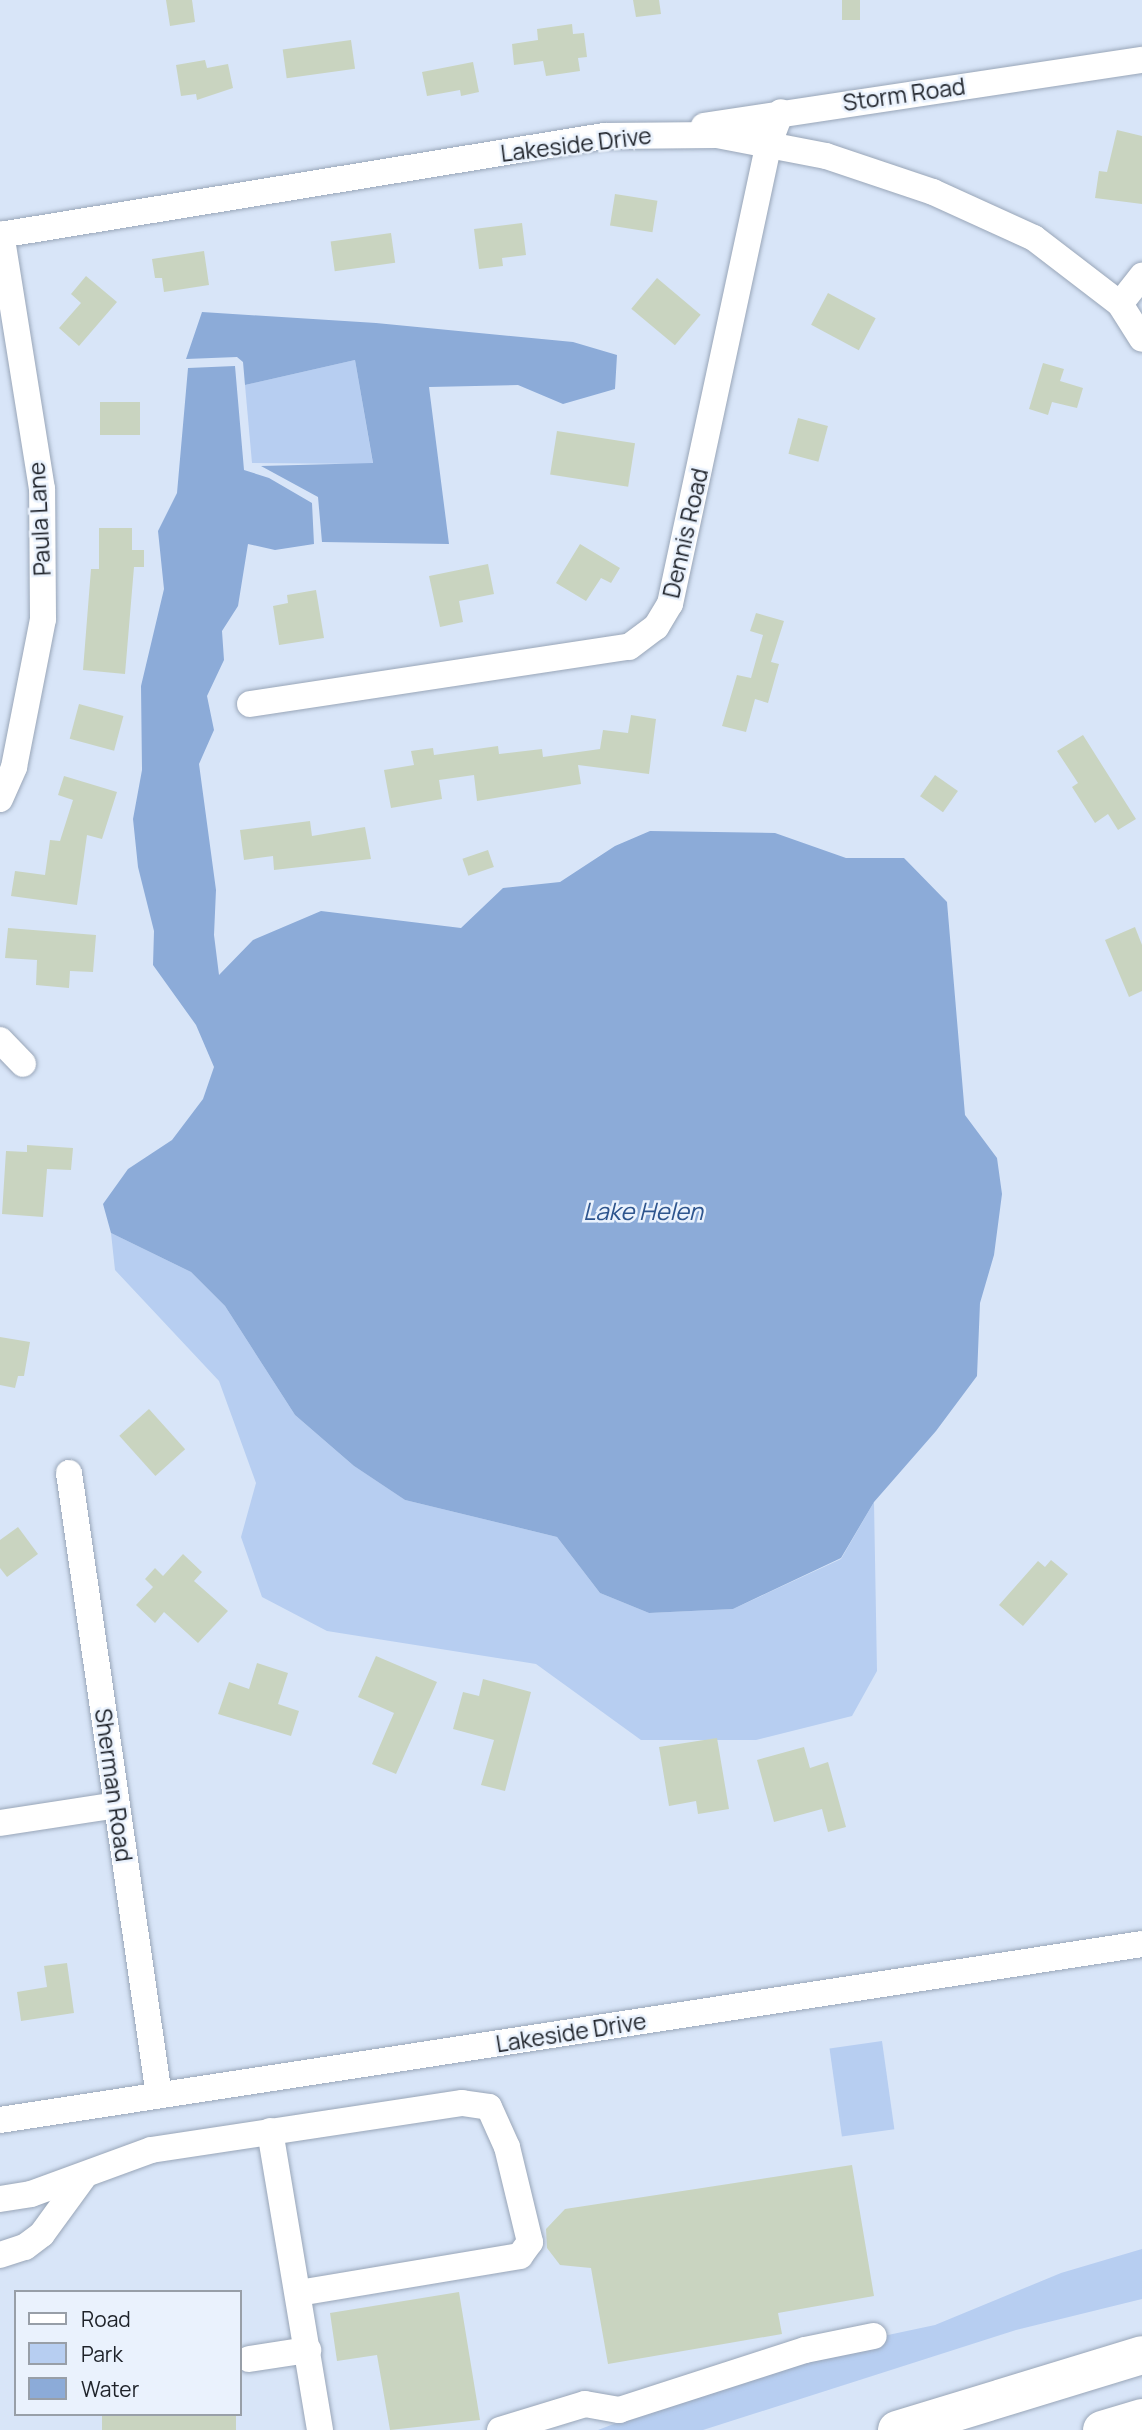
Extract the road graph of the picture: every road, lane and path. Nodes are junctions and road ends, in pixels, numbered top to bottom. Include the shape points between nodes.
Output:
1 (1142, 60) edge
2 (781, 112) junction
3 (667, 133) junction
4 (769, 143) junction
5 (1, 235) edge
6 (1142, 276) edge
7 (1120, 304) junction
8 (1142, 339) edge
9 (250, 704) dead end
10 (0, 799) edge
11 (0, 1040) edge
12 (23, 1063) dead end
13 (69, 1473) dead end
14 (117, 1805) junction
15 (0, 1823) edge
16 (1142, 1944) edge
17 (159, 2096) junction
18 (0, 2120) edge
19 (270, 2131) junction
20 (85, 2175) junction
21 (0, 2199) edge
22 (0, 2255) edge
23 (298, 2292) junction
24 (874, 2336) dead end
25 (308, 2350) junction
26 (1142, 2355) edge
27 (249, 2359) dead end
28 (1142, 2418) edge
29 (320, 2430) edge
30 (500, 2430) edge
31 (897, 2430) edge
32 (1102, 2430) edge

1 - 2 street, Storm Road
2 - 3 street, Storm Road
2 - 4 street, Dennis Road
3 - 4 street, Lakeside Drive
3 - 5 street, Lakeside Drive via 604,136
4 - 7 street, Lakeside Drive via 827,156 933,192 1034,238
4 - 9 street, Dennis Road via 670,604 656,627 629,647
5 - 10 street, Paula Lane via 42,489 43,619 14,767
6 - 7 street
7 - 8 street, Lakeside Drive
11 - 12 street
13 - 14 street, Sherman Road
14 - 15 street
14 - 17 street, Sherman Road
16 - 17 street, Lakeside Drive
17 - 18 street, Lakeside Drive
19 - 20 street via 151,2150
19 - 23 street
19 - 23 street via 462,2103 489,2107 507,2147 530,2242 520,2256
20 - 21 street
20 - 22 street via 42,2234 25,2247
23 - 25 street
24 - 30 street via 805,2350 619,2410 585,2404
25 - 27 street
25 - 29 street
26 - 31 highway
28 - 32 highway

